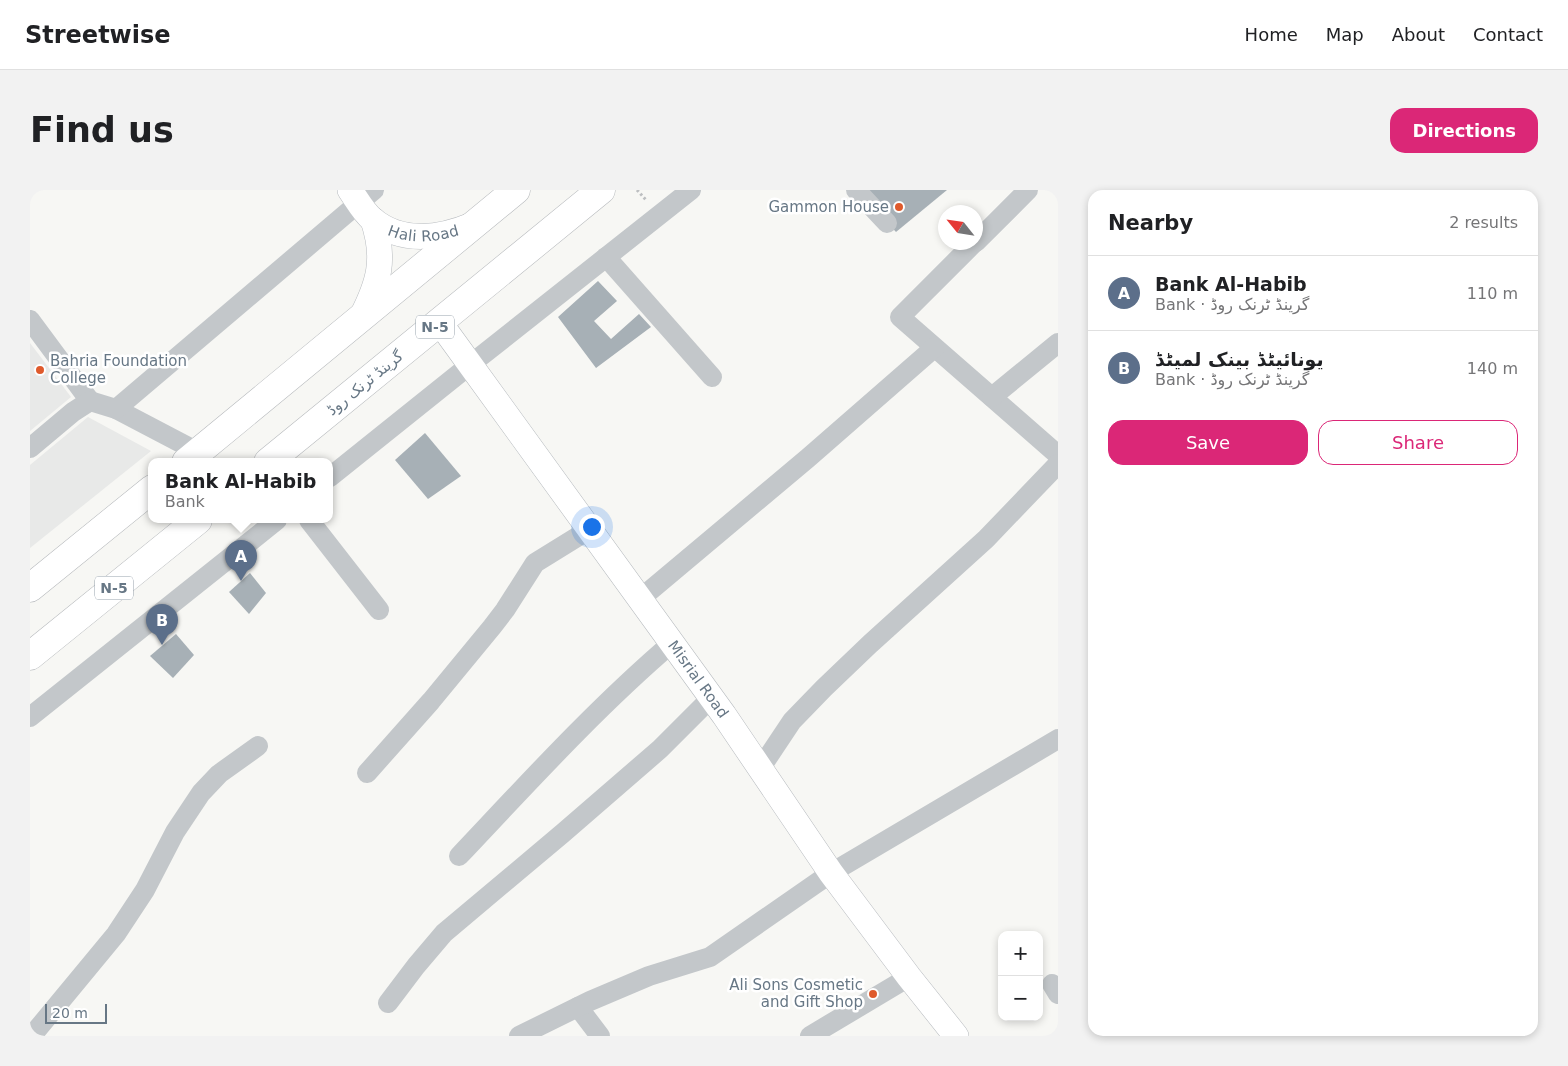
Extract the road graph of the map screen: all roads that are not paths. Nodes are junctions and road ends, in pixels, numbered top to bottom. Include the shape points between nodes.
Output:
1 (516, 190) edge
2 (601, 190) edge
3 (691, 190) edge
4 (856, 190) edge
5 (1028, 190) edge
6 (364, 201) edge
7 (476, 223) junction
8 (887, 224) dead end
9 (983, 234) edge
10 (967, 250) edge
11 (606, 257) junction
12 (361, 318) junction
13 (30, 320) edge
14 (440, 323) junction
15 (1058, 343) edge
16 (934, 348) junction
17 (471, 364) junction
18 (712, 376) dead end
19 (992, 397) junction
20 (90, 401) junction
21 (116, 409) junction
22 (30, 448) edge
23 (1058, 455) edge
24 (192, 457) edge
25 (273, 458) edge
26 (1058, 464) edge
27 (333, 475) edge
28 (148, 492) edge
29 (194, 523) edge
30 (272, 523) edge
31 (311, 523) edge
32 (590, 529) junction
33 (30, 588) edge
34 (640, 599) junction
35 (379, 610) dead end
36 (672, 642) junction
37 (30, 656) edge
38 (711, 698) junction
39 (30, 717) edge
40 (1058, 739) edge
41 (258, 746) dead end
42 (760, 769) junction
43 (367, 773) dead end
44 (459, 856) dead end
45 (831, 873) junction
46 (909, 976) junction
47 (388, 1003) dead end
48 (578, 1007) junction
49 (35, 1032) edge
50 (519, 1036) edge
51 (600, 1036) edge
52 (810, 1036) edge
53 (956, 1036) edge

1 - 7 highway
2 - 14 highway, گرینڈ ٹرنک روڈ / N-5
3 - 11 street
4 - 8 street
5 - 9 street
6 - 7 main road, Hali Road via 386,228 415,236 444,235
6 - 12 main road, Hali Road via 380,248 380,269
6 - 21 street
7 - 12 highway
10 - 16 street via 900,317
11 - 17 street
11 - 18 street
12 - 24 highway
13 - 20 street
14 - 17 main road, Misrial Road
14 - 25 highway, گرینڈ ٹرنک روڈ / N-5
15 - 19 street
16 - 19 street
16 - 34 street
17 - 27 street
17 - 32 main road, Misrial Road
19 - 23 street
20 - 21 street
20 - 22 street
21 - 24 street
26 - 42 street via 986,539 824,688 792,721
28 - 33 highway
29 - 37 highway, N-5
30 - 39 street
31 - 35 street
32 - 34 main road, Misrial Road
32 - 43 street via 535,563 492,627
34 - 36 main road, Misrial Road
36 - 38 main road, Misrial Road
36 - 44 street via 580,729
38 - 42 main road, Misrial Road
38 - 47 street via 653,755 444,933
40 - 45 street
41 - 49 street via 219,774 201,793 116,934
42 - 45 main road, Misrial Road
45 - 46 main road, Misrial Road
45 - 48 street via 710,957 649,976
46 - 52 street
46 - 53 main road, Misrial Road
48 - 50 street
48 - 51 street

